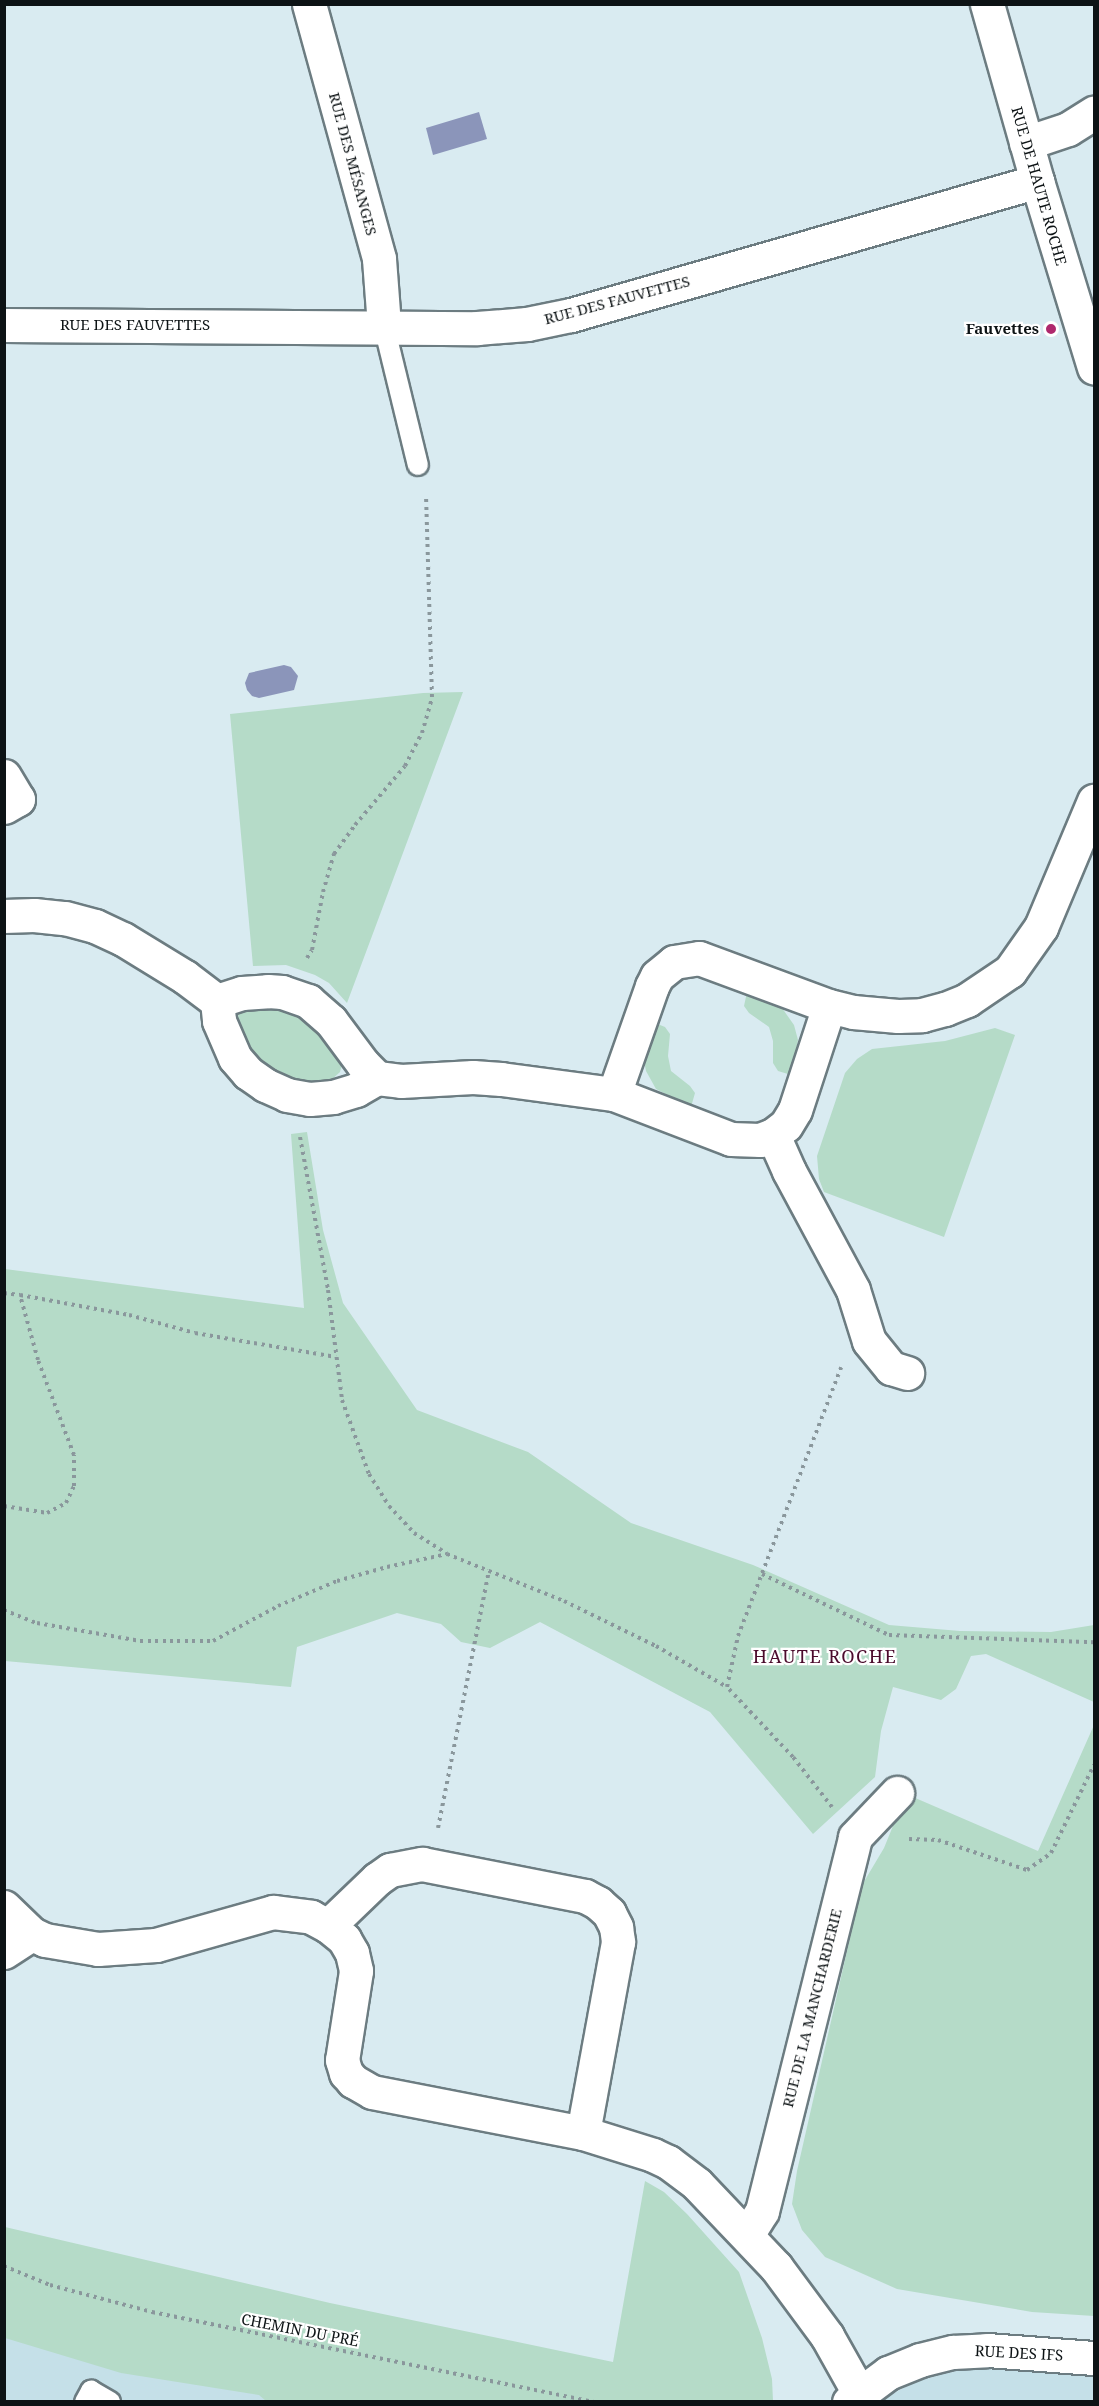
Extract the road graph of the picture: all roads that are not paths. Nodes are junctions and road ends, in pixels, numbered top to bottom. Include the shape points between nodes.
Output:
1 (309, 4) edge
2 (987, 4) edge
3 (1095, 113) edge
4 (1026, 143) junction
5 (1036, 181) junction
6 (4, 325) edge
7 (384, 326) junction
8 (1095, 367) edge
9 (418, 465) road end
10 (4, 776) edge
11 (1095, 801) edge
12 (4, 807) edge
13 (4, 916) edge
14 (217, 1001) junction
15 (829, 1006) junction
16 (376, 1078) junction
17 (614, 1094) junction
18 (773, 1135) junction
19 (908, 1373) dead end
20 (897, 1793) dead end
21 (4, 1907) edge
22 (328, 1926) junction
23 (32, 1934) junction
24 (4, 1952) edge
25 (583, 2133) junction
26 (747, 2235) junction
27 (1095, 2358) edge
28 (854, 2397) edge
29 (85, 2402) edge
30 (110, 2402) edge

1 - 7 street, RUE DES MÉSANGES via 378,259
2 - 4 street, RUE DE HAUTE ROCHE
3 - 4 street via 1068,129
4 - 5 street, RUE DE HAUTE ROCHE
5 - 7 street, RUE DES FAUVETTES via 571,315 477,328
5 - 8 street, RUE DE HAUTE ROCHE
6 - 7 street, RUE DES FAUVETTES
7 - 9 lane
10 - 12 street via 18,799
11 - 15 street via 1041,927 1010,970 988,987 945,1009 922,1015 853,1012
13 - 14 street via 65,918 95,926 123,939
14 - 16 street via 242,993 282,992 308,1002 331,1021
14 - 16 street via 219,1021 235,1058 265,1085 287,1095 322,1098 356,1090
15 - 17 street via 699,958 674,962 657,976 652,987
15 - 18 street via 795,1110 786,1125
16 - 17 street via 401,1081 473,1077
17 - 18 street via 731,1139 745,1142
18 - 19 street via 853,1290 875,1351 891,1368
20 - 26 street, RUE DE LA MANCHARDERIE via 855,1837 762,2211
21 - 23 street
22 - 23 street via 311,1917 273,1912 156,1945 98,1949
22 - 25 street via 344,1939 356,1971 342,2060 346,2073 361,2088
22 - 25 street via 384,1875 404,1866 423,1864 585,1896 598,1903 609,1913 618,1942
23 - 24 street
25 - 26 street via 668,2162 697,2184
26 - 28 street via 800,2297
27 - 28 street, RUE DES IFS via 987,2350 953,2352 888,2373
29 - 30 lane via 91,2391

